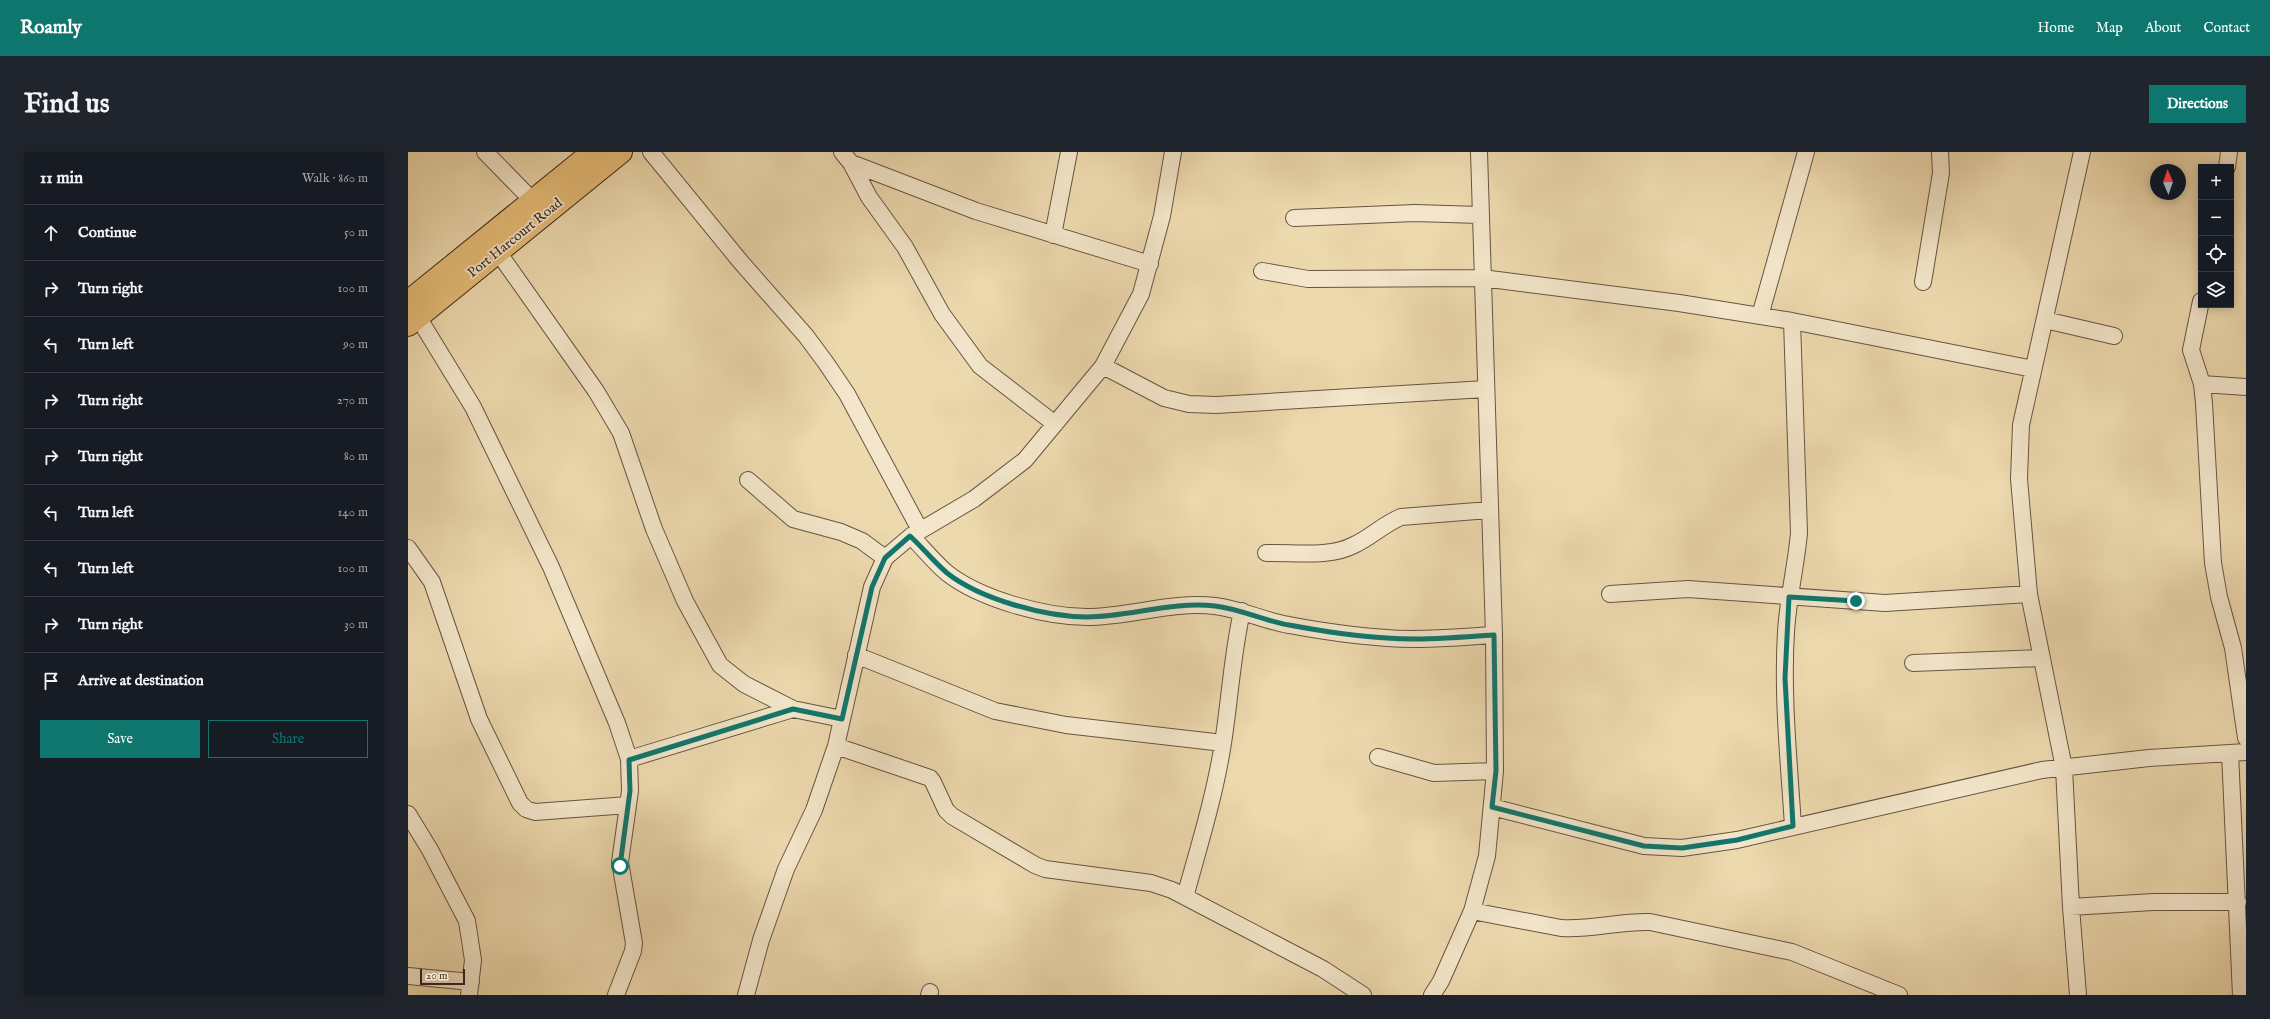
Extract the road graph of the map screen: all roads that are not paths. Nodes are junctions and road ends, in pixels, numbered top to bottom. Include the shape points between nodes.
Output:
1 (485, 152) edge
2 (593, 152) edge
3 (621, 152) edge
4 (650, 152) edge
5 (1069, 152) edge
6 (1174, 152) edge
7 (1478, 152) edge
8 (1806, 152) edge
9 (1940, 152) edge
10 (2082, 152) edge
11 (2229, 152) edge
12 (847, 157) edge
13 (2227, 164) edge
14 (533, 201) junction
15 (1480, 215) junction
16 (1294, 218) dead end
17 (1053, 235) junction
18 (498, 252) junction
19 (1150, 264) junction
20 (1262, 271) dead end
21 (1482, 278) junction
22 (1923, 282) dead end
23 (2200, 308) edge
24 (411, 314) edge
25 (1760, 316) junction
26 (2045, 320) junction
27 (1792, 321) junction
28 (2114, 336) dead end
29 (1103, 366) junction
30 (2033, 369) junction
31 (2202, 384) junction
32 (2246, 386) edge
33 (1486, 389) junction
34 (1055, 424) junction
35 (748, 480) dead end
36 (1489, 510) junction
37 (915, 533) junction
38 (408, 548) edge
39 (1266, 553) dead end
40 (885, 558) junction
41 (1610, 594) dead end
42 (2029, 594) junction
43 (1789, 597) junction
44 (1242, 611) junction
45 (1494, 635) junction
46 (856, 655) junction
47 (2041, 658) junction
48 (1913, 663) dead end
49 (793, 709) junction
50 (842, 719) junction
51 (2246, 738) edge
52 (1223, 743) junction
53 (836, 746) junction
54 (2238, 753) edge
55 (1378, 756) dead end
56 (629, 760) junction
57 (2064, 768) junction
58 (1496, 771) junction
59 (628, 805) junction
60 (1492, 807) junction
61 (408, 814) edge
62 (1793, 826) junction
63 (1186, 897) junction
64 (2238, 902) junction
65 (2071, 907) junction
66 (1472, 910) junction
67 (408, 976) edge
68 (470, 989) edge
69 (616, 995) edge
70 (746, 995) edge
71 (1363, 995) edge
72 (1432, 995) edge
73 (1899, 995) edge
74 (2078, 995) edge
75 (2241, 995) edge

1 - 14 street
2 - 14 highway, Port Harcourt Road
3 - 18 highway, Port Harcourt Road
4 - 37 street via 826,363 847,394
5 - 17 street
6 - 19 street
7 - 15 street
8 - 25 street
9 - 22 street via 1941,173
10 - 26 street
11 - 13 street
12 - 17 street via 920,191
12 - 34 street via 869,197 905,247 942,314 980,366
14 - 24 highway, Port Harcourt Road
15 - 16 street via 1407,213
15 - 21 street
17 - 19 street
18 - 24 highway, Port Harcourt Road
18 - 49 street via 596,391 621,434 660,543 685,600 720,665 744,684
19 - 29 street via 1141,294
20 - 21 street via 1308,279
21 - 25 street
21 - 33 street
23 - 31 street via 2191,350
24 - 56 street via 473,407 548,560 617,723
25 - 27 street
26 - 28 street
26 - 30 street
27 - 30 street
27 - 43 street via 1798,533 1796,563
29 - 33 street via 1164,398 1189,404 1240,404
29 - 34 street
30 - 42 street via 2021,425 2019,478
31 - 32 street
31 - 51 street via 2213,563 2233,648
33 - 36 street
34 - 37 street via 1024,460 974,498
35 - 40 street via 793,519 841,532 862,541
36 - 39 street via 1401,517 1353,546 1341,549 1325,552
36 - 45 street
37 - 40 street
37 - 44 street via 948,573 974,589 1004,601 1049,613 1087,617 1192,606 1213,606
38 - 59 street via 432,582 479,719 520,803 526,809 536,812
40 - 46 street via 872,587
41 - 43 street via 1688,589
42 - 43 street via 1885,602
42 - 47 street
43 - 62 street via 1785,678
44 - 45 street via 1270,622 1291,626 1387,638
44 - 52 street via 1234,647
45 - 58 street
46 - 50 street
46 - 52 street via 994,711 1066,725
47 - 48 street
47 - 57 street
49 - 50 street
49 - 56 street
50 - 53 street
52 - 63 street
53 - 63 street via 930,778 946,810 952,816 1035,865 1045,869 1151,883
53 - 70 street via 814,810 786,869 761,940
54 - 57 street via 2148,758
54 - 64 street
55 - 58 street via 1434,773
56 - 59 street
57 - 62 street via 1996,780
57 - 65 street
58 - 60 street
59 - 69 street via 620,862 634,943
60 - 62 street via 1644,846 1682,848 1737,840
60 - 66 street via 1487,856
61 - 68 street via 467,921 473,960
63 - 71 street via 1323,969
64 - 65 street via 2153,902
64 - 75 street
65 - 74 street
66 - 72 street via 1441,981
66 - 73 street via 1574,929 1650,922 1792,952
67 - 68 street

